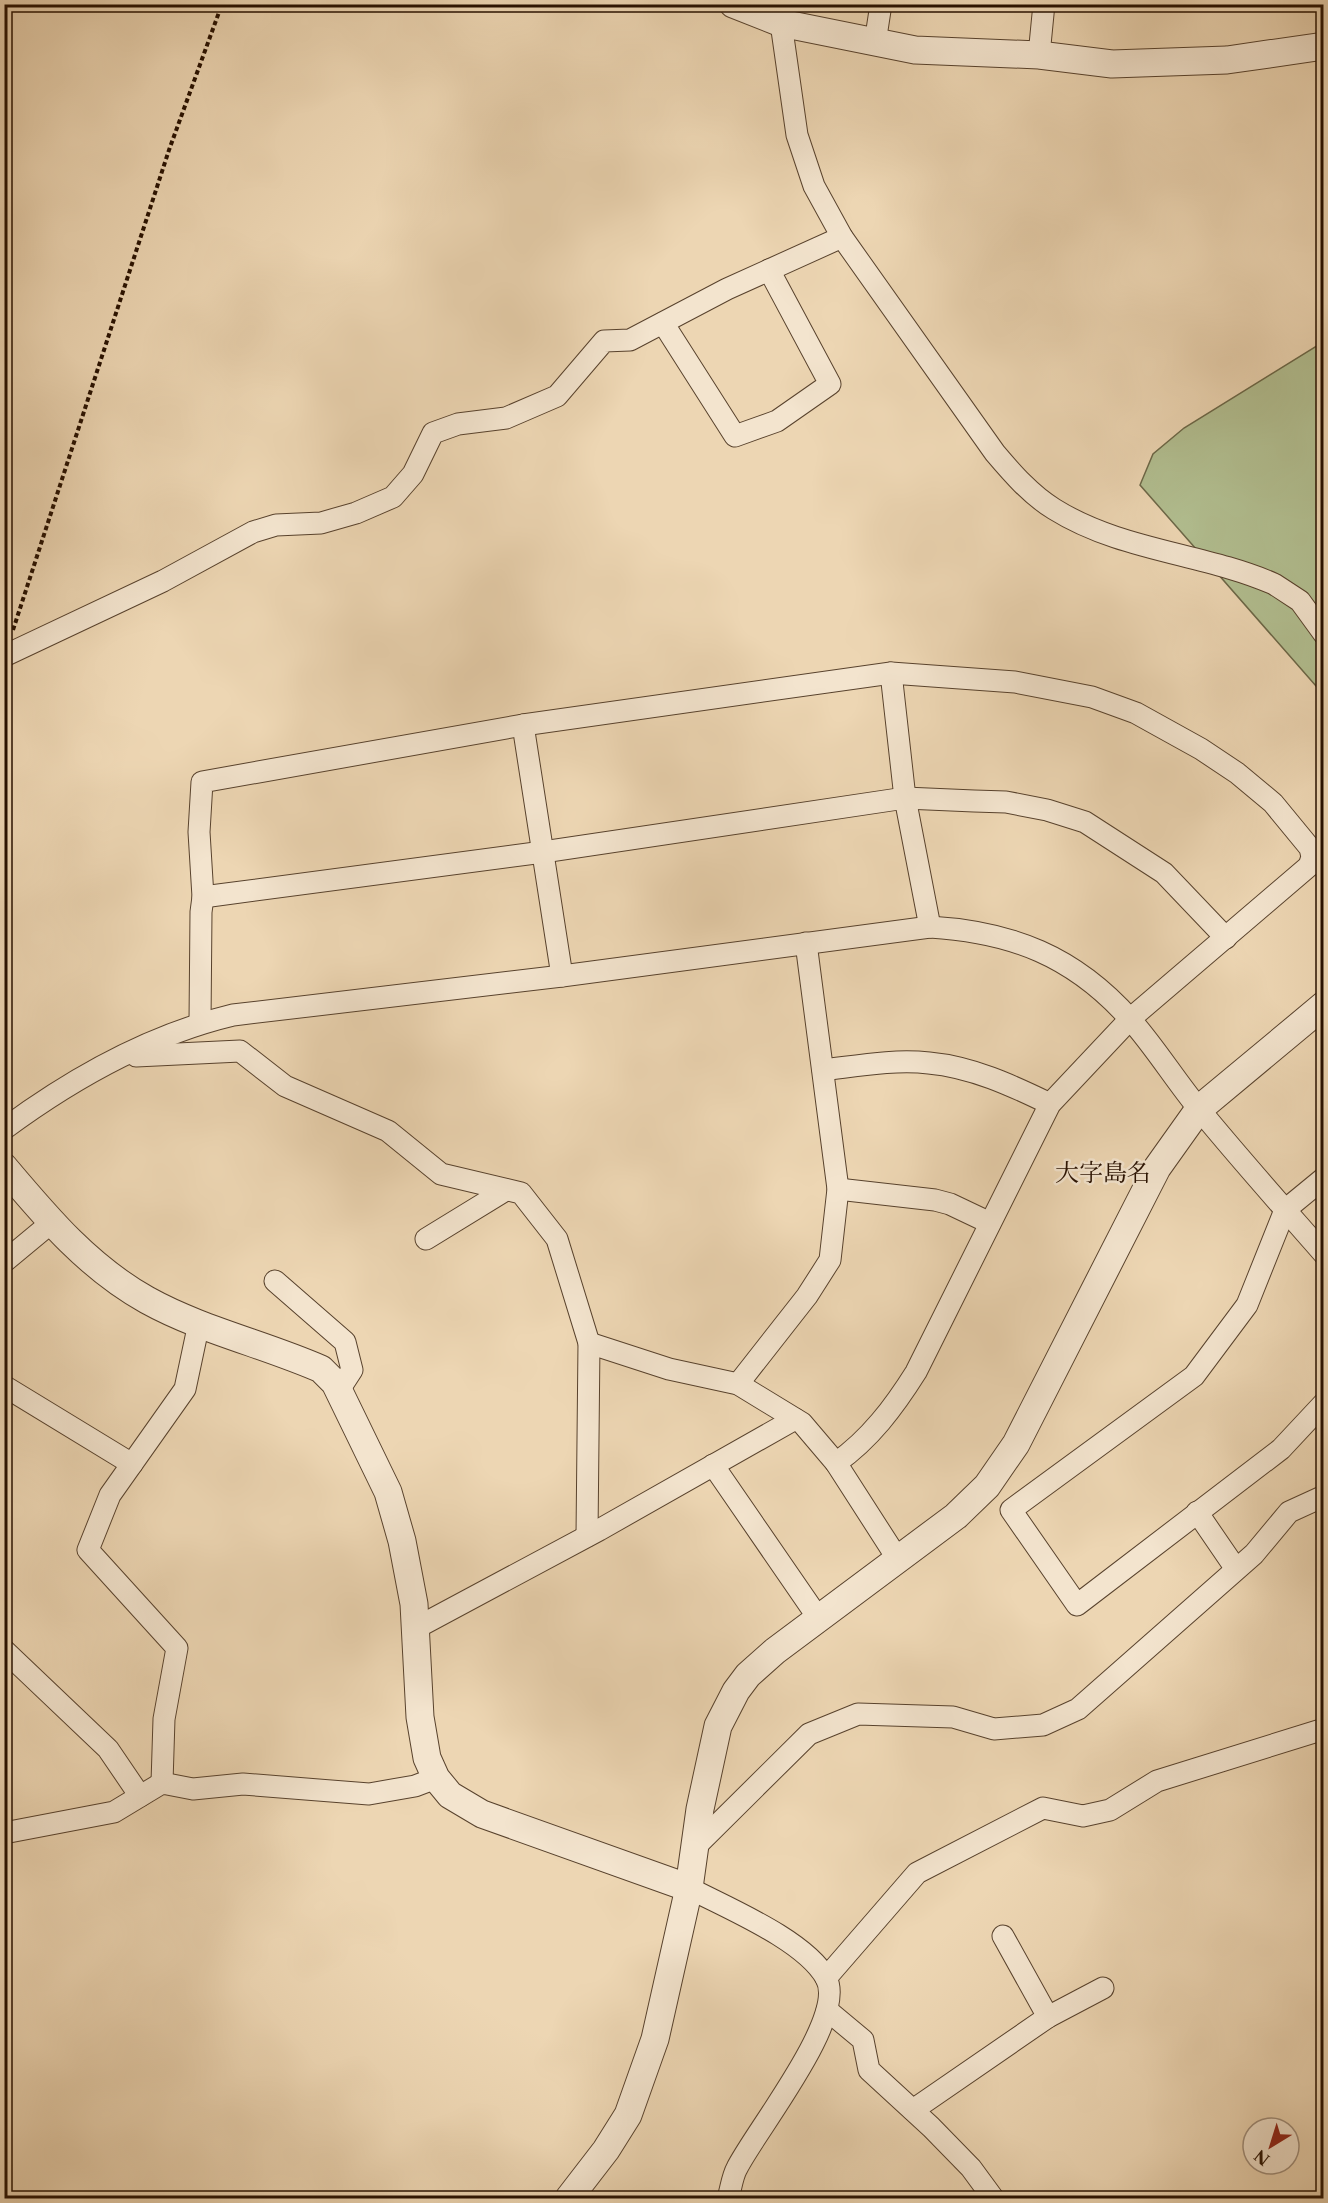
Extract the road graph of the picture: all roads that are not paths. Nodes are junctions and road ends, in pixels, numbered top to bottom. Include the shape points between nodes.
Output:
1 (733, 4) edge
2 (881, 4) edge
3 (1044, 4) edge
4 (781, 23) junction
5 (875, 43) junction
6 (1323, 46) edge
7 (1039, 55) junction
8 (842, 237) junction
9 (769, 270) junction
10 (663, 323) junction
11 (1323, 634) edge
12 (4, 656) edge
13 (891, 673) junction
14 (524, 725) junction
15 (905, 798) junction
16 (543, 852) junction
17 (203, 897) junction
18 (930, 927) junction
19 (1226, 938) junction
20 (806, 943) junction
21 (562, 975) junction
22 (1323, 1005) edge
23 (1130, 1019) junction
24 (200, 1023) junction
25 (120, 1058) junction
26 (823, 1070) junction
27 (1050, 1104) junction
28 (1199, 1109) junction
29 (4, 1129) edge
30 (4, 1167) edge
31 (1323, 1178) edge
32 (838, 1189) junction
33 (506, 1190) junction
34 (1285, 1210) junction
35 (51, 1222) junction
36 (990, 1223) junction
37 (426, 1239) dead end
38 (1323, 1254) edge
39 (4, 1262) edge
40 (275, 1281) dead end
41 (199, 1323) junction
42 (589, 1343) junction
43 (738, 1384) junction
44 (4, 1386) edge
45 (339, 1390) junction
46 (1323, 1403) edge
47 (795, 1419) junction
48 (836, 1463) junction
49 (132, 1464) junction
50 (713, 1465) junction
51 (1323, 1496) edge
52 (1197, 1512) junction
53 (587, 1536) junction
54 (899, 1561) junction
55 (1236, 1569) junction
56 (819, 1619) junction
57 (416, 1628) junction
58 (4, 1650) edge
59 (1323, 1730) edge
60 (436, 1778) junction
61 (162, 1783) junction
62 (140, 1796) junction
63 (4, 1833) edge
64 (695, 1847) junction
65 (689, 1888) junction
66 (1004, 1936) dead end
67 (826, 1978) junction
68 (1103, 1988) dead end
69 (827, 2010) junction
70 (1048, 2017) junction
71 (914, 2110) junction
72 (569, 2199) edge
73 (728, 2199) edge
74 (993, 2199) edge

1 - 4 street
2 - 5 street
3 - 7 street
4 - 5 street
4 - 8 street via 797,135 814,186
5 - 7 street via 915,50
6 - 7 street via 1227,60 1112,64
8 - 9 street
8 - 11 street via 995,453 1037,497 1055,510 1113,536 1274,584 1300,601
9 - 10 street
9 - 10 street via 830,384 777,421 735,436
10 - 12 street via 630,340 604,341 557,396 506,418 458,424 433,433 413,474 393,497 321,523 276,525 253,532 163,581
13 - 14 street
13 - 15 street
13 - 19 street via 1015,682 1092,697 1136,713 1237,773 1273,803 1299,832 1312,857 1303,874
14 - 16 street
14 - 17 street via 202,782 199,831
15 - 16 street
15 - 18 street
15 - 19 street via 1006,802 1085,822 1164,873
16 - 17 street
16 - 21 street
17 - 24 street
18 - 20 street
18 - 23 street via 987,933 1053,956 1083,975
19 - 23 street
20 - 21 street
20 - 26 street
21 - 24 street via 233,1015
22 - 28 street
23 - 27 street
23 - 28 street
24 - 25 street
25 - 29 street via 53,1093
25 - 33 street via 240,1051 285,1086 388,1131 441,1174
26 - 27 street via 928,1062 982,1074
26 - 32 street
27 - 36 street
28 - 34 street
28 - 54 street via 1149,1182 1000,1470 957,1516
30 - 35 street
31 - 34 street
32 - 36 street via 935,1200
32 - 43 street via 830,1260
33 - 37 street
33 - 42 street via 521,1193 557,1239
34 - 38 street
34 - 52 street via 1247,1305 1194,1376 1011,1510 1077,1605
35 - 39 street
35 - 41 street via 78,1250 120,1283
36 - 48 street via 902,1396 861,1445
40 - 45 street via 345,1342 352,1370
41 - 45 street via 321,1369
41 - 49 street via 185,1389
42 - 43 street via 678,1371
42 - 53 street
43 - 47 street
44 - 49 street
45 - 57 street via 388,1492 402,1541
46 - 52 street via 1281,1449
47 - 48 street via 817,1438
47 - 50 street
48 - 54 street
49 - 61 street via 110,1495 88,1550 177,1648 164,1719
50 - 53 street
50 - 56 street
51 - 55 street via 1289,1512
52 - 55 street
53 - 57 street
54 - 56 street
55 - 64 street via 1078,1709 1043,1725 994,1729 953,1717 858,1714 809,1734
56 - 64 street via 760,1663 732,1698 718,1726
57 - 60 street via 420,1717 427,1758
58 - 62 street via 108,1749
59 - 67 street via 1157,1781 1110,1810 1083,1816 1043,1808 917,1873
60 - 61 street via 369,1794 243,1784 193,1789
60 - 65 street via 450,1795 482,1814
61 - 62 street
62 - 63 street via 114,1812
64 - 65 street
65 - 67 street via 776,1934 806,1956
65 - 72 street via 655,2039 637,2096 618,2133
66 - 70 street
67 - 69 street via 830,1993
68 - 70 street
69 - 71 street via 863,2040 869,2070
69 - 73 street via 813,2046 736,2169
70 - 71 street
71 - 74 street via 971,2168

